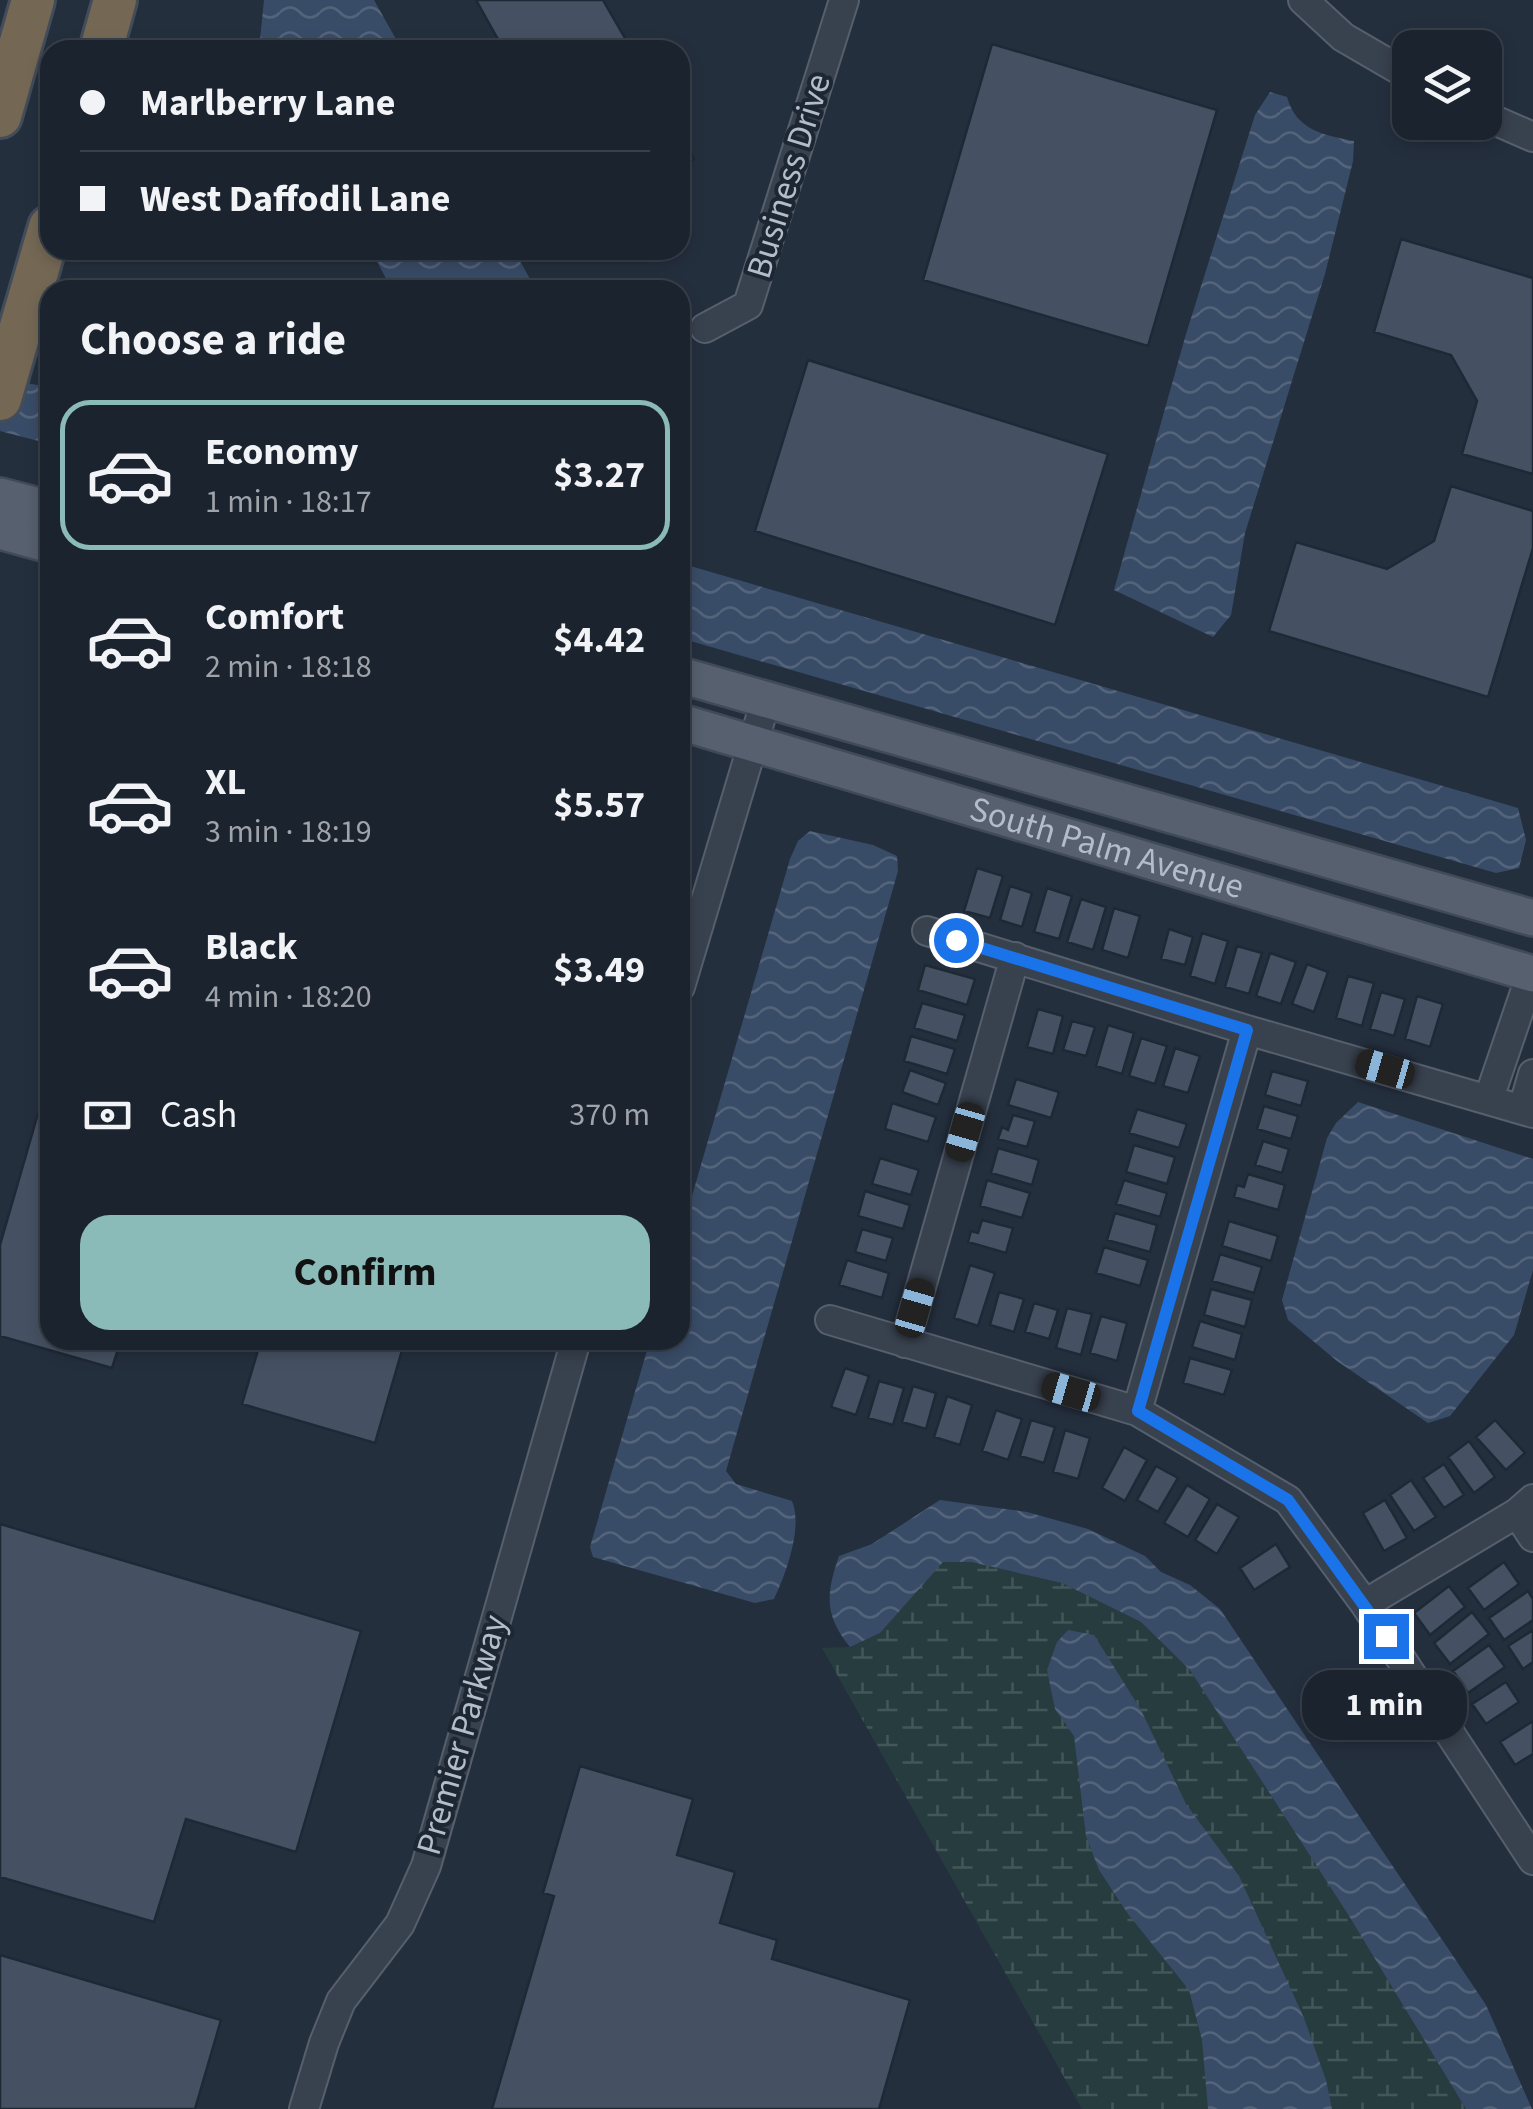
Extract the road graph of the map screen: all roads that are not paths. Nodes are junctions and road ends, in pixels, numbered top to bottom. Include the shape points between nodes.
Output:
1 (33, 0) edge
2 (115, 0) edge
3 (844, 0) edge
4 (1303, 0) edge
5 (104, 40) edge
6 (1392, 66) edge
7 (0, 116) edge
8 (1502, 123) edge
9 (1533, 137) edge
10 (41, 260) edge
11 (705, 328) dead end
12 (0, 400) edge
13 (0, 496) edge
14 (40, 506) edge
15 (0, 531) edge
16 (40, 543) edge
17 (690, 678) edge
18 (766, 700) junction
19 (690, 725) edge
20 (752, 744) junction
21 (1533, 918) edge
22 (927, 931) dead end
23 (690, 953) edge
24 (1015, 957) junction
25 (1532, 972) edge
26 (1247, 1030) junction
27 (1533, 1074) edge
28 (1489, 1098) junction
29 (1528, 1111) edge
30 (830, 1320) dead end
31 (905, 1343) junction
32 (573, 1350) edge
33 (1138, 1411) junction
34 (1525, 1506) edge
35 (1533, 1538) edge
36 (1365, 1604) junction
37 (1533, 1860) edge
38 (304, 2109) edge

1 - 7 highway
2 - 5 highway
3 - 11 street, Business Drive via 748,305
4 - 6 street via 1342,37
8 - 9 street
10 - 12 highway
13 - 14 main road
15 - 16 main road
17 - 18 main road, South Palm Avenue
18 - 20 street
18 - 21 main road, South Palm Avenue
19 - 20 main road, South Palm Avenue
20 - 23 street
20 - 25 main road, South Palm Avenue
22 - 24 street
24 - 26 street
24 - 31 street
25 - 28 street
26 - 28 street
26 - 33 street
27 - 29 street
28 - 29 street
30 - 31 street
31 - 33 street
32 - 38 street, Premier Parkway via 426,1866 400,1924 342,2001
33 - 36 street via 1288,1500
34 - 35 street
34 - 36 street
36 - 37 street

